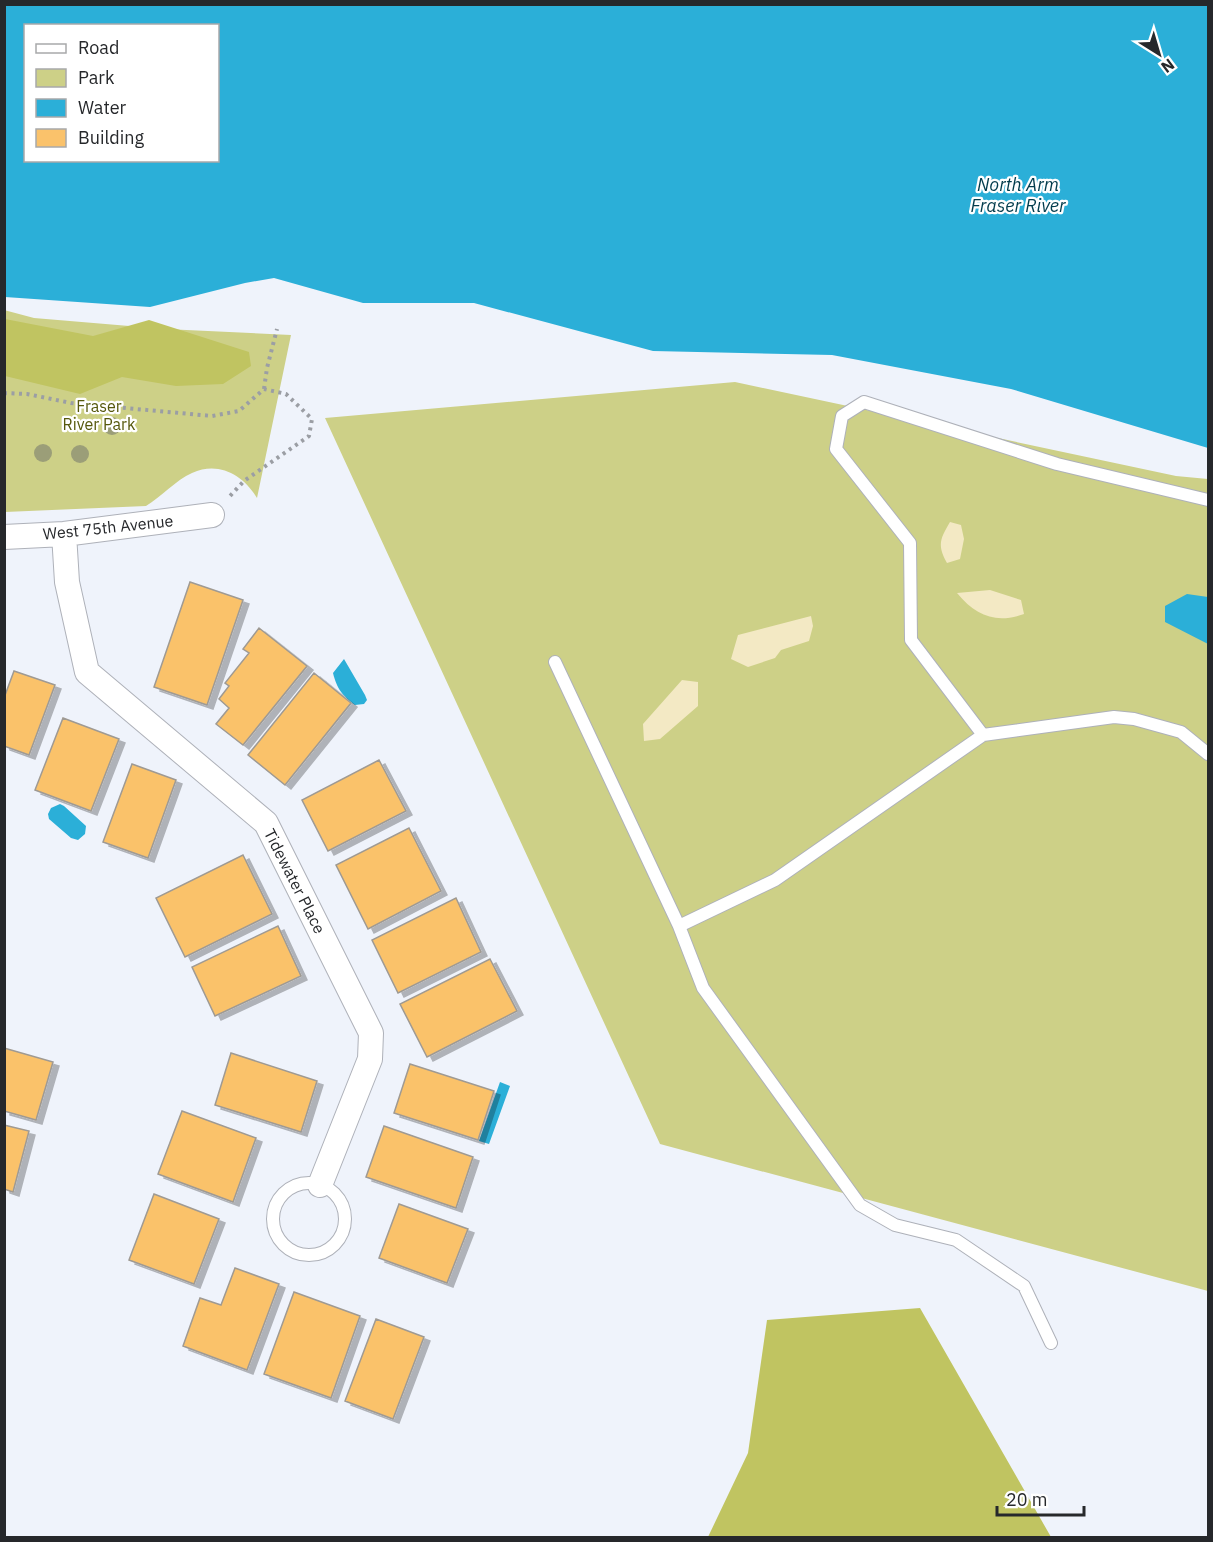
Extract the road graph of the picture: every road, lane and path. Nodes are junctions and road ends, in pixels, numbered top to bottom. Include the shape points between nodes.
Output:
1 (277, 329) dead end
2 (264, 389) junction
3 (4, 393) edge
4 (1209, 500) edge
5 (212, 515) joint
6 (64, 534) junction
7 (4, 537) edge
8 (555, 662) dead end
9 (982, 735) junction
10 (1209, 754) edge
11 (679, 926) junction
12 (320, 1185) junction
13 (1051, 1343) dead end

1 - 2 path
2 - 3 path via 239,411 212,416 71,404
2 - 5 path via 286,394 312,419 309,436 244,482
4 - 9 lane via 1057,464 864,402 842,416 836,449 910,543 911,640
5 - 6 street, West 75th Avenue
6 - 7 street, West 75th Avenue
6 - 12 street, Tidewater Place via 67,582 87,672 266,823 371,1033 370,1059
8 - 11 lane
9 - 10 lane via 1114,717 1181,732
9 - 11 lane via 775,880
11 - 13 lane via 703,988 860,1205 895,1224 956,1240 1024,1286
12 - 12 lane via 297,1185 287,1191 274,1210 276,1234 283,1244 303,1255 315,1255 336,1244 345,1222 344,1210 335,1195

